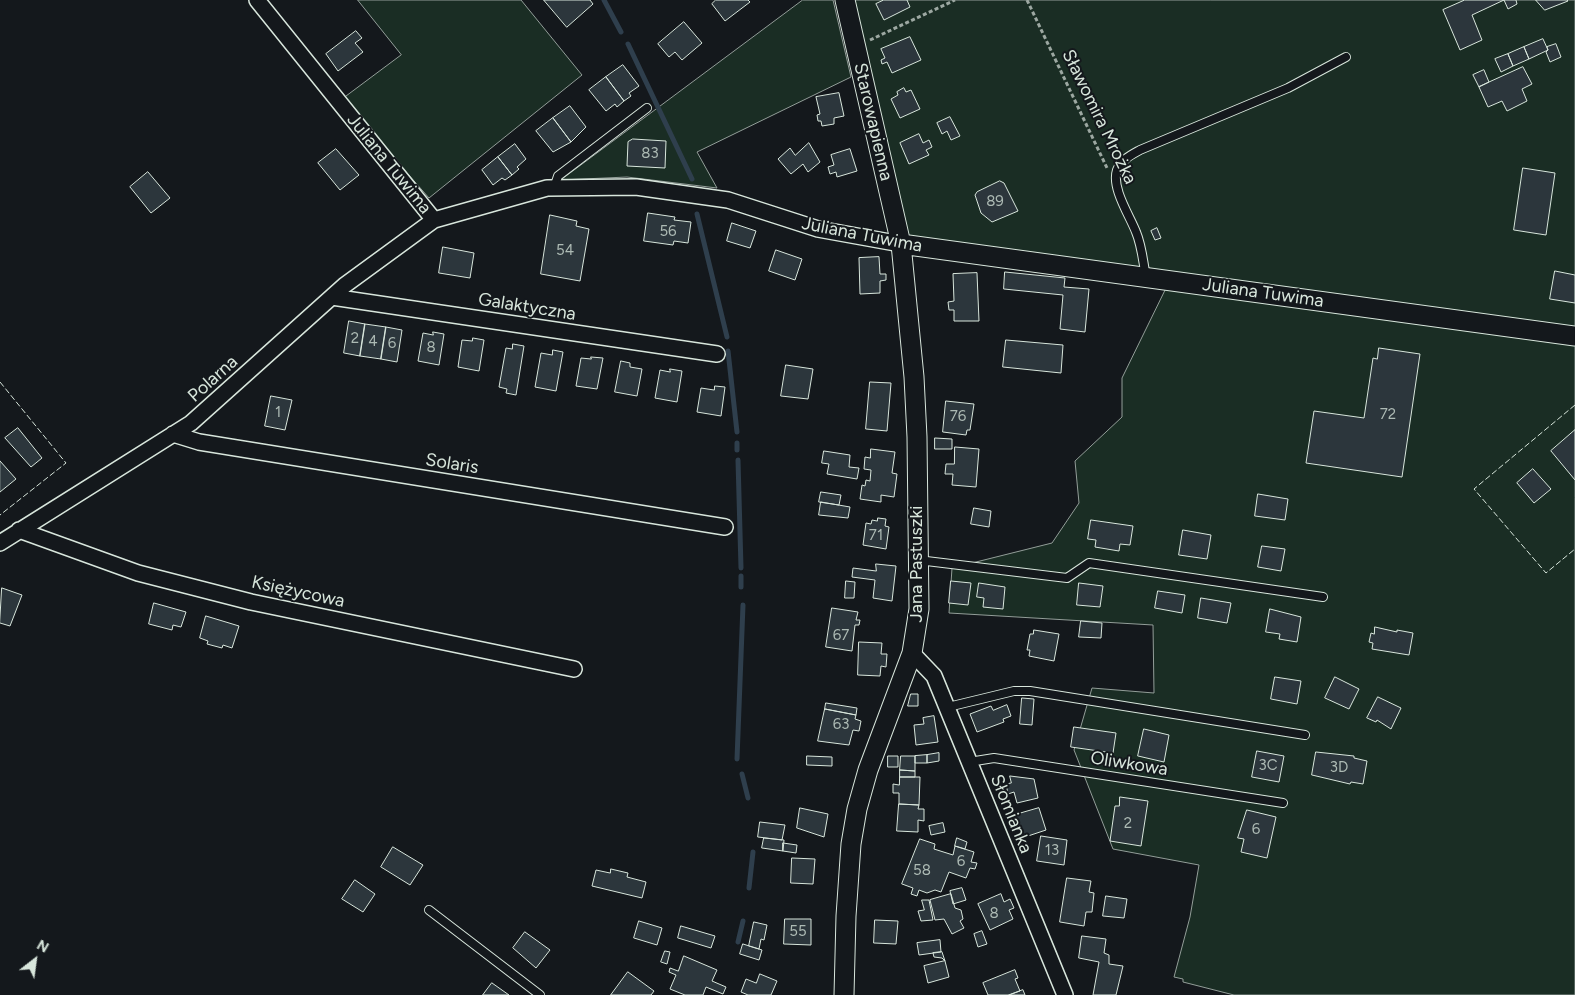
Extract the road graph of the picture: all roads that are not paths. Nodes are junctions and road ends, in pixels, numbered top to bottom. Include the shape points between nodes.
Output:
1 (257, 0) edge
2 (845, 0) edge
3 (1346, 57) dead end
4 (647, 108) dead end
5 (554, 188) junction
6 (434, 220) junction
7 (900, 244) junction
8 (1146, 277) junction
9 (332, 296) junction
10 (1575, 336) edge
11 (717, 354) dead end
12 (173, 434) junction
13 (725, 527) dead end
14 (19, 530) junction
15 (0, 542) edge
16 (918, 560) junction
17 (1324, 597) dead end
18 (912, 653) junction
19 (574, 669) dead end
20 (948, 707) junction
21 (1305, 735) dead end
22 (970, 762) junction
23 (1283, 803) dead end
24 (429, 910) dead end
25 (540, 995) edge
26 (844, 995) edge
27 (1065, 995) edge

1 - 6 street, Juliana Tuwima
2 - 7 street, Starowapienna
3 - 8 lane, Sławomira Mrożka via 1288,88 1140,150 1121,164 1116,180 1141,248
4 - 5 lane via 558,176
5 - 6 street, Juliana Tuwima
5 - 7 street, Juliana Tuwima via 636,187 728,200 818,229
6 - 9 street, Polarna
7 - 8 street, Juliana Tuwima
7 - 16 street, Jana Pastuszki via 914,377
8 - 10 street, Juliana Tuwima
9 - 11 street, Galaktyczna
9 - 12 street, Polarna via 191,423
12 - 13 street, Solaris via 199,442
12 - 14 street, Polarna
14 - 15 street, Polarna
14 - 19 street, Księżycowa via 138,573 251,602
16 - 17 lane via 1067,578 1089,563
16 - 18 street, Jana Pastuszki via 919,610
18 - 20 street, Słomianka via 934,676
18 - 26 street, Jana Pastuszki via 868,770 857,809 850,871
20 - 21 lane via 1014,691 1030,691
20 - 22 street, Słomianka
22 - 23 lane, Oliwkowa via 994,758
22 - 27 street, Słomianka
24 - 25 lane

